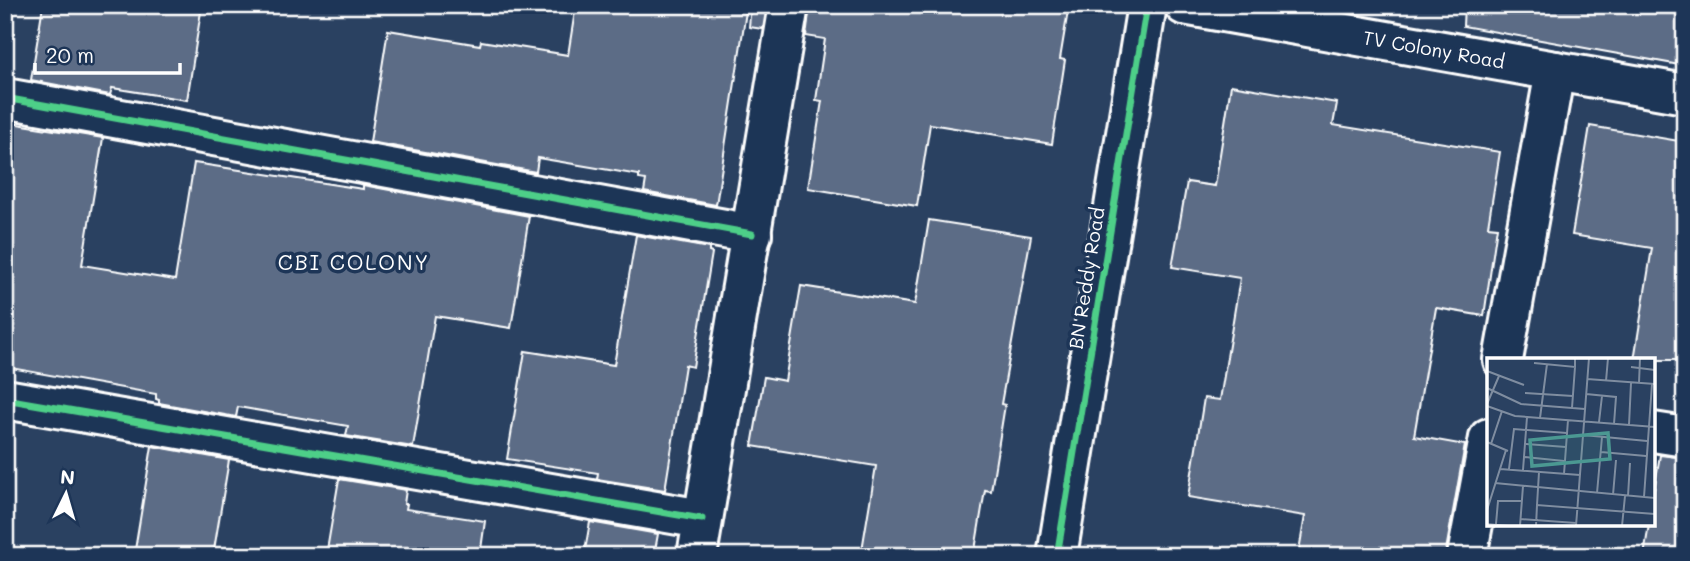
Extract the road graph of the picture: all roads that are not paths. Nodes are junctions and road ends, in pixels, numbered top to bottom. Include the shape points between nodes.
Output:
1 (789, 5) edge
2 (1146, 5) edge
3 (1184, 5) edge
4 (1555, 71) junction
5 (1685, 94) edge
6 (5, 98) edge
7 (752, 234) junction
8 (1503, 358) edge
9 (5, 399) edge
10 (1655, 432) edge
11 (1685, 437) edge
12 (1487, 449) edge
13 (699, 538) edge
14 (1057, 556) edge
15 (1468, 556) edge

1 - 7 street
2 - 14 street, BN Reddy Road
3 - 4 street, TV Colony Road
4 - 5 street, TV Colony Road
4 - 8 street
6 - 7 street
7 - 13 street
9 - 13 street
10 - 11 street
12 - 15 street

